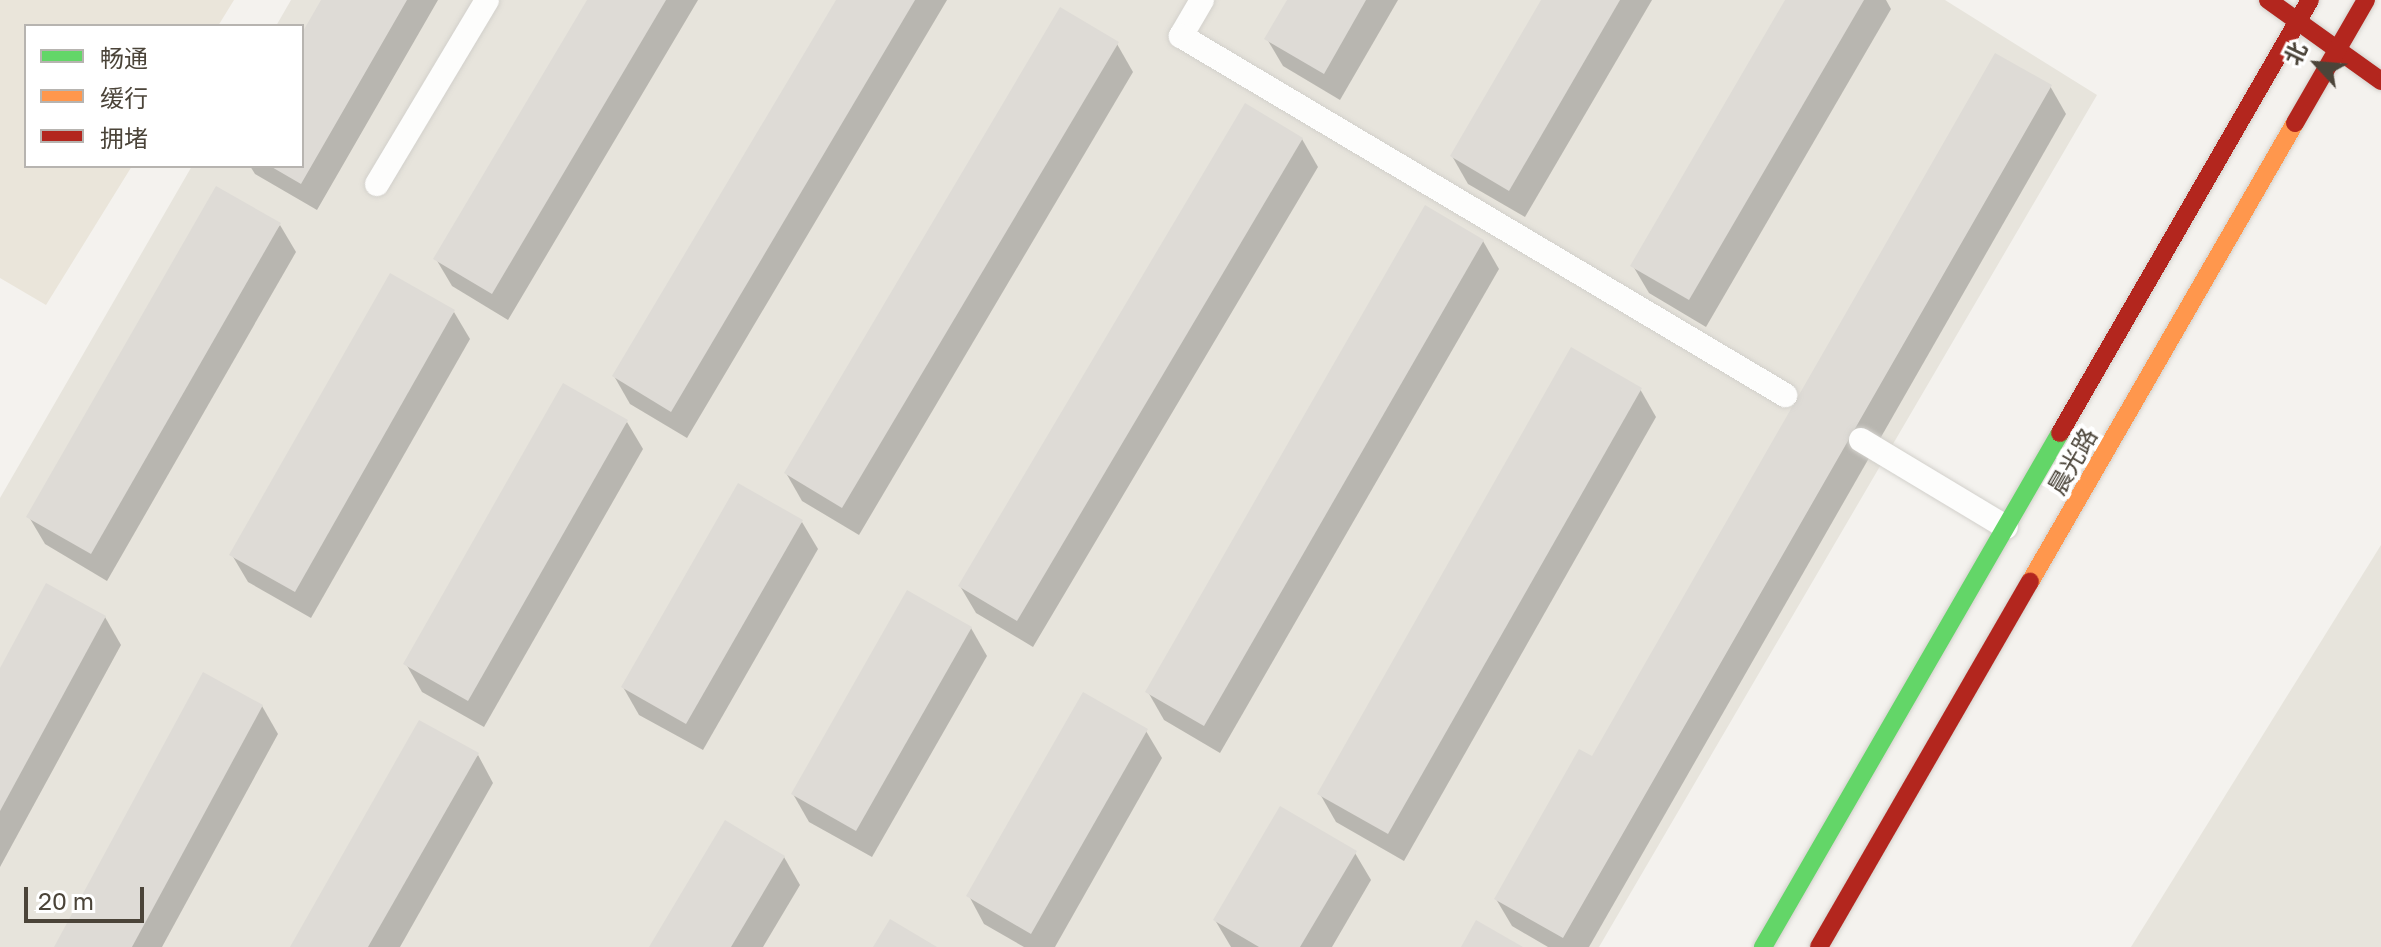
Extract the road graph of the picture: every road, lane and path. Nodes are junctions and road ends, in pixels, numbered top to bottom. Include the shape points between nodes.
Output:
1 (487, 0) edge
2 (1202, 0) edge
3 (2268, 0) edge
4 (2310, 0) edge
5 (2366, 0) edge
6 (2298, 21) junction
7 (2337, 49) junction
8 (2381, 81) edge
9 (377, 184) dead end
10 (1785, 395) dead end
11 (1861, 440) dead end
12 (2006, 527) junction
13 (1763, 947) edge
14 (1819, 947) edge

1 - 9 lane
2 - 10 lane via 1181,36
3 - 6 main road
4 - 6 main road, 晨光路
5 - 7 main road, 晨光路
6 - 7 main road
6 - 12 main road, 晨光路
7 - 8 main road
7 - 14 main road, 晨光路
11 - 12 lane
12 - 13 main road, 晨光路

